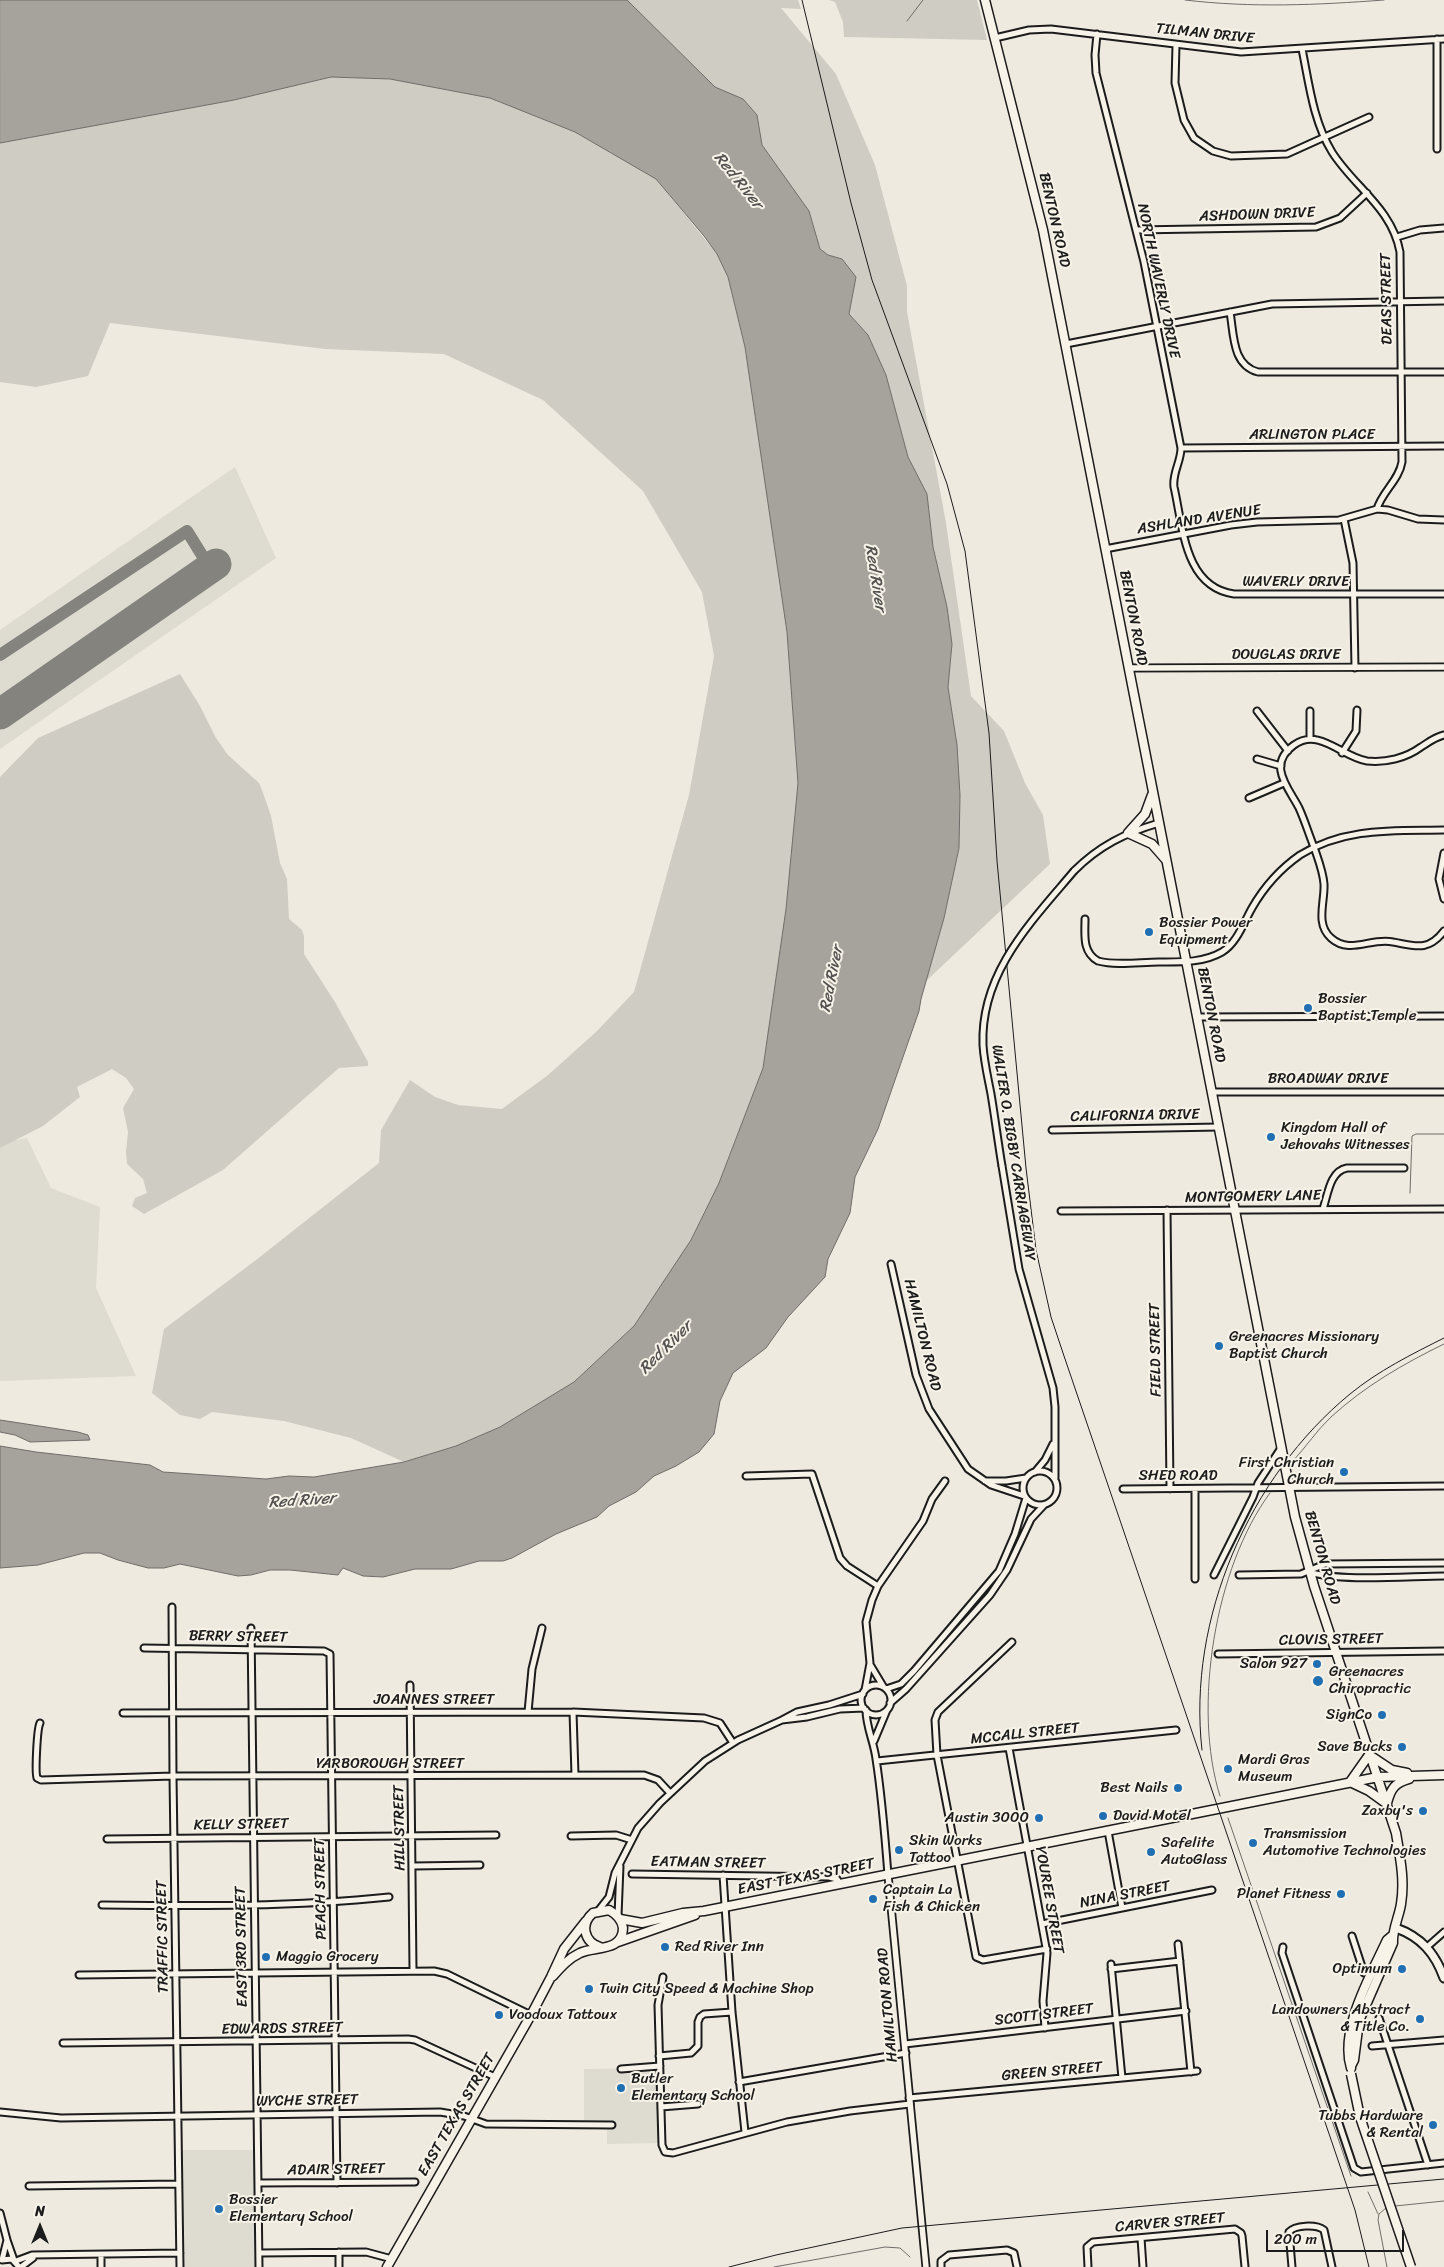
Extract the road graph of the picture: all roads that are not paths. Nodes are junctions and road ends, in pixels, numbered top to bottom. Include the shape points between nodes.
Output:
1 (985, 0) edge
2 (1097, 34) junction
3 (995, 38) junction
4 (1437, 39) junction
5 (1444, 39) edge
6 (1176, 45) junction
7 (1302, 49) junction
8 (1369, 117) dead end
9 (1324, 138) junction
10 (1437, 149) dead end
11 (1367, 193) junction
12 (1444, 228) edge
13 (1136, 230) junction
14 (1397, 237) junction
15 (1444, 301) edge
16 (1401, 302) junction
17 (1230, 312) junction
18 (1156, 326) junction
19 (1066, 344) junction
20 (1401, 372) junction
21 (1444, 372) edge
22 (1444, 446) edge
23 (1402, 447) junction
24 (1181, 448) junction
25 (1377, 509) junction
26 (1344, 520) junction
27 (1444, 520) edge
28 (1184, 534) junction
29 (1105, 549) junction
30 (1354, 594) junction
31 (1444, 594) edge
32 (1444, 667) edge
33 (1129, 668) junction
34 (1355, 668) junction
35 (1310, 710) dead end
36 (1357, 710) dead end
37 (1256, 711) dead end
38 (1444, 735) edge
39 (1310, 739) junction
40 (1288, 751) junction
41 (1342, 753) junction
42 (1257, 759) dead end
43 (1282, 766) junction
44 (1284, 783) junction
45 (1153, 792) junction
46 (1249, 798) dead end
47 (1159, 823) junction
48 (1444, 830) edge
49 (1128, 833) junction
50 (1314, 848) junction
51 (1444, 853) edge
52 (1167, 861) junction
53 (1444, 899) edge
54 (1084, 919) dead end
55 (1444, 931) edge
56 (1186, 962) junction
57 (1444, 1016) edge
58 (1197, 1017) junction
59 (1212, 1092) junction
60 (1444, 1092) edge
61 (1219, 1127) junction
62 (1052, 1130) dead end
63 (1404, 1168) dead end
64 (1323, 1209) junction
65 (1444, 1209) edge
66 (1167, 1210) junction
67 (1235, 1210) junction
68 (1061, 1211) dead end
69 (891, 1264) dead end
70 (1054, 1441) junction
71 (1281, 1448) junction
72 (1035, 1472) junction
73 (746, 1476) dead end
74 (1026, 1478) junction
75 (1055, 1478) junction
76 (945, 1481) dead end
77 (985, 1481) junction
78 (1444, 1486) edge
79 (1255, 1488) junction
80 (1290, 1488) junction
81 (1123, 1489) dead end
82 (1170, 1489) junction
83 (1195, 1489) junction
84 (1025, 1497) junction
85 (1044, 1505) junction
86 (1444, 1563) edge
87 (1310, 1572) junction
88 (1214, 1575) dead end
89 (1239, 1575) dead end
90 (1444, 1576) edge
91 (1195, 1579) dead end
92 (878, 1586) junction
93 (172, 1607) dead end
94 (251, 1628) dead end
95 (542, 1628) dead end
96 (1012, 1642) dead end
97 (144, 1648) dead end
98 (172, 1648) junction
99 (251, 1650) junction
100 (1336, 1652) junction
101 (1444, 1652) edge
102 (330, 1654) joint
103 (1218, 1654) dead end
104 (870, 1663) junction
105 (410, 1685) dead end
106 (886, 1689) junction
107 (864, 1692) junction
108 (889, 1706) junction
109 (865, 1709) junction
110 (251, 1712) junction
111 (410, 1712) junction
112 (528, 1712) junction
113 (573, 1712) junction
114 (124, 1713) dead end
115 (172, 1713) junction
116 (330, 1713) junction
117 (782, 1720) junction
118 (40, 1723) dead end
119 (1176, 1730) dead end
120 (874, 1742) junction
121 (733, 1743) junction
122 (1009, 1748) junction
123 (937, 1755) junction
124 (1370, 1755) junction
125 (877, 1762) junction
126 (575, 1775) junction
127 (1444, 1775) edge
128 (173, 1776) junction
129 (411, 1776) junction
130 (1421, 1776) junction
131 (252, 1777) junction
132 (332, 1777) junction
133 (1378, 1777) junction
134 (1350, 1782) junction
135 (670, 1792) junction
136 (1387, 1804) junction
137 (1108, 1831) junction
138 (412, 1835) junction
139 (496, 1835) dead end
140 (332, 1836) junction
141 (571, 1836) dead end
142 (252, 1837) junction
143 (174, 1838) junction
144 (106, 1839) dead end
145 (632, 1840) junction
146 (1027, 1847) junction
147 (958, 1861) junction
148 (480, 1865) dead end
149 (413, 1866) junction
150 (620, 1866) junction
151 (632, 1874) dead end
152 (723, 1875) junction
153 (888, 1875) junction
154 (840, 1885) junction
155 (1212, 1890) dead end
156 (389, 1898) dead end
157 (333, 1903) junction
158 (102, 1905) dead end
159 (254, 1905) junction
160 (175, 1906) junction
161 (725, 1907) junction
162 (1122, 1908) junction
163 (598, 1911) junction
164 (704, 1911) junction
165 (619, 1918) junction
166 (586, 1921) junction
167 (1042, 1924) junction
168 (1394, 1932) junction
169 (1444, 1932) edge
170 (1352, 1936) dead end
171 (618, 1942) junction
172 (1178, 1944) dead end
173 (1283, 1947) dead end
174 (1427, 1947) junction
175 (600, 1948) junction
176 (1047, 1949) junction
177 (1180, 1960) junction
178 (413, 1970) junction
179 (334, 1971) junction
180 (255, 1972) junction
181 (1364, 1973) dead end
182 (176, 1974) junction
183 (79, 1975) dead end
184 (552, 1977) junction
185 (663, 1977) dead end
186 (1444, 1978) edge
187 (1186, 2011) junction
188 (732, 2012) junction
189 (531, 2015) junction
190 (1379, 2018) dead end
191 (1116, 2019) junction
192 (1045, 2028) junction
193 (336, 2040) junction
194 (1444, 2040) edge
195 (256, 2042) junction
196 (63, 2043) dead end
197 (177, 2043) junction
198 (905, 2044) junction
199 (1388, 2045) junction
200 (1372, 2046) dead end
201 (906, 2053) junction
202 (659, 2056) junction
203 (660, 2066) junction
204 (621, 2069) dead end
205 (1197, 2071) dead end
206 (1191, 2072) junction
207 (494, 2077) junction
208 (1122, 2078) junction
209 (740, 2082) junction
210 (910, 2101) junction
211 (698, 2104) dead end
212 (661, 2108) junction
213 (0, 2112) edge
214 (336, 2113) junction
215 (257, 2114) junction
216 (177, 2116) junction
217 (471, 2118) junction
218 (612, 2125) dead end
219 (745, 2132) junction
220 (1444, 2163) edge
221 (1428, 2165) junction
222 (414, 2182) dead end
223 (258, 2183) junction
224 (337, 2183) junction
225 (178, 2184) junction
226 (29, 2186) dead end
227 (0, 2214) edge
228 (1141, 2238) junction
229 (8, 2240) junction
230 (339, 2252) junction
231 (259, 2253) junction
232 (180, 2254) junction
233 (101, 2255) junction
234 (41, 2256) junction
235 (392, 2259) junction
236 (1, 2261) edge
237 (15, 2261) junction
238 (20, 2267) edge
239 (101, 2267) edge
240 (180, 2267) edge
241 (259, 2267) edge
242 (339, 2267) edge
243 (387, 2267) edge
244 (926, 2267) edge
245 (941, 2267) edge
246 (1017, 2267) edge
247 (1088, 2267) edge
248 (1143, 2267) edge
249 (1245, 2267) edge
250 (1292, 2267) edge
251 (1332, 2267) edge
252 (1412, 2267) edge

1 - 3 main road, BENTON ROAD
2 - 3 street, TILMAN DRIVE via 1043,28
2 - 6 street, TILMAN DRIVE
2 - 13 street, NORTH WAVERLY DRIVE via 1096,73
3 - 19 main road, BENTON ROAD via 1040,220
4 - 5 street, TILMAN DRIVE
4 - 7 street, TILMAN DRIVE
4 - 10 street
6 - 7 street, TILMAN DRIVE via 1241,52
6 - 9 street via 1175,83 1184,120 1194,138 1207,149 1226,155 1281,155
7 - 9 street, DEAS STREET via 1314,109
8 - 9 street
9 - 11 street, DEAS STREET via 1343,168
11 - 13 street, ASHDOWN DRIVE via 1340,218 1316,227
11 - 14 street, DEAS STREET via 1386,215
12 - 14 street
13 - 18 street, NORTH WAVERLY DRIVE
14 - 16 street, DEAS STREET via 1401,259
15 - 16 street
16 - 17 street via 1290,302
16 - 20 street, DEAS STREET
17 - 18 street
17 - 20 street via 1238,356 1252,371
18 - 19 street
18 - 24 street, NORTH WAVERLY DRIVE
19 - 29 main road, BENTON ROAD
20 - 21 street
20 - 23 street, DEAS STREET
22 - 23 street, ARLINGTON PLACE
23 - 24 street, ARLINGTON PLACE
23 - 25 street, DEAS STREET via 1400,470
24 - 28 street, NORTH WAVERLY DRIVE via 1174,481
25 - 26 street, ASHLAND AVENUE
25 - 27 street via 1418,519
26 - 28 street, ASHLAND AVENUE via 1249,522
26 - 30 street via 1353,563
28 - 29 street, ASHLAND AVENUE
28 - 30 street, WAVERLY DRIVE via 1197,572 1206,582 1224,592 1246,595
29 - 33 main road, BENTON ROAD
30 - 31 street, WAVERLY DRIVE
30 - 34 street
32 - 34 street, DOUGLAS DRIVE
33 - 34 street, DOUGLAS DRIVE
33 - 45 main road, BENTON ROAD
35 - 39 street
36 - 41 street via 1356,731
37 - 40 street
38 - 41 street via 1394,759 1371,761
39 - 40 street via 1295,744
39 - 41 street via 1327,742
40 - 43 street
42 - 43 street
43 - 44 street
44 - 46 street
44 - 50 street via 1299,809
45 - 47 main road, BENTON ROAD
45 - 49 main road via 1145,814
47 - 49 street, WALTER O. BIGBY CARRIAGEWAY
47 - 52 main road, BENTON ROAD
48 - 50 street via 1362,832
49 - 52 main road via 1152,844
49 - 70 street, WALTER O. BIGBY CARRIAGEWAY, bridge via 1100,848 1074,871 1011,949 998,972 988,1002 984,1030 984,1056 1018,1269 1053,1388 1056,1407
50 - 55 street via 1324,884 1322,919 1327,934 1335,941 1351,946 1384,941 1420,946 1437,940
50 - 56 street via 1272,879 1228,948 1208,958
51 - 53 street via 1438,879
52 - 56 main road, BENTON ROAD
54 - 56 street via 1086,946 1098,961
56 - 58 main road, BENTON ROAD
57 - 58 street
58 - 59 main road, BENTON ROAD
59 - 60 street, BROADWAY DRIVE
59 - 61 main road, BENTON ROAD
61 - 62 street, CALIFORNIA DRIVE
61 - 67 main road, BENTON ROAD
63 - 64 street via 1342,1169 1333,1178
64 - 65 street, MONTGOMERY LANE
64 - 67 street, MONTGOMERY LANE
66 - 67 street, MONTGOMERY LANE
66 - 68 street, MONTGOMERY LANE
66 - 82 street, FIELD STREET
67 - 71 main road, BENTON ROAD
69 - 77 street, HAMILTON ROAD via 916,1375 925,1400 964,1464
70 - 72 street, WALTER O. BIGBY CARRIAGEWAY
70 - 75 street, WALTER O. BIGBY CARRIAGEWAY
71 - 79 street
71 - 80 main road, BENTON ROAD
72 - 74 street
72 - 75 street via 1046,1472
73 - 92 street via 812,1474 840,1558
74 - 77 street
74 - 84 street
75 - 85 street via 1057,1495
76 - 92 street via 932,1499 923,1521
77 - 84 street, HAMILTON ROAD
78 - 80 street, SHED ROAD
79 - 80 street, SHED ROAD
79 - 83 street, SHED ROAD
79 - 88 street
80 - 87 main road, BENTON ROAD
81 - 82 street, SHED ROAD
82 - 83 street, SHED ROAD
83 - 91 street
84 - 85 street via 1034,1504
84 - 106 street via 1015,1534 999,1571 914,1671 901,1684
85 - 108 street via 1031,1519 1015,1556 990,1595
86 - 87 street via 1325,1564
87 - 89 street
87 - 90 street via 1348,1576
87 - 100 main road, BENTON ROAD
92 - 104 street via 866,1622
93 - 98 street, TRAFFIC STREET
94 - 99 street, EAST 3RD STREET
95 - 112 street via 532,1669
96 - 123 street via 938,1712 935,1724
97 - 98 street, BERRY STREET
98 - 99 street, BERRY STREET
98 - 115 street, TRAFFIC STREET
99 - 102 street, BERRY STREET via 324,1651
99 - 110 street, EAST 3RD STREET
100 - 101 street, CLOVIS STREET
100 - 103 street, CLOVIS STREET
100 - 124 main road, BENTON ROAD
102 - 116 street, PEACH STREET
104 - 106 street
104 - 107 street
105 - 111 street, HILL STREET
106 - 107 street via 876,1685
106 - 108 street via 891,1698
107 - 109 street via 861,1698
107 - 117 street via 797,1712
108 - 109 street via 880,1714
108 - 120 street
109 - 117 street via 840,1708
109 - 120 street, HAMILTON ROAD
110 - 115 street, JOANNES STREET
110 - 116 street, JOANNES STREET
110 - 131 street, EAST 3RD STREET
111 - 112 street, JOANNES STREET
111 - 116 street, JOANNES STREET
111 - 129 street, HILL STREET
112 - 113 street, JOANNES STREET
113 - 121 street, JOANNES STREET via 710,1719 723,1726
113 - 126 street
114 - 115 street, JOANNES STREET
115 - 128 street, TRAFFIC STREET
116 - 132 street, PEACH STREET
117 - 121 street
118 - 128 street, YARBOROUGH STREET via 37,1730 38,1779
119 - 122 street, MCCALL STREET
120 - 125 street, HAMILTON ROAD
121 - 135 street via 705,1761
122 - 123 street, MCCALL STREET
122 - 146 street, YOUREE STREET
123 - 125 street, MCCALL STREET
123 - 147 street
124 - 130 main road via 1392,1770
124 - 133 main road, BENTON ROAD
124 - 134 main road
125 - 153 street, HAMILTON ROAD
126 - 129 street, YARBOROUGH STREET
126 - 135 street, YARBOROUGH STREET via 650,1776
127 - 130 main road, EAST TEXAS STREET
128 - 131 street, YARBOROUGH STREET
128 - 143 street, TRAFFIC STREET
129 - 132 street, YARBOROUGH STREET
129 - 138 street, HILL STREET
130 - 133 main road, EAST TEXAS STREET
130 - 136 main road via 1395,1784
131 - 132 street, YARBOROUGH STREET
131 - 142 street, EAST 3RD STREET
132 - 140 street, PEACH STREET
133 - 134 main road, EAST TEXAS STREET
133 - 136 main road, BENTON ROAD
134 - 136 main road
134 - 137 main road, EAST TEXAS STREET
135 - 145 street
136 - 168 main road, BENTON ROAD via 1396,1833 1403,1878
137 - 146 main road, EAST TEXAS STREET
137 - 162 street
138 - 139 street, KELLY STREET
138 - 140 street, KELLY STREET
138 - 149 street, HILL STREET
140 - 142 street, KELLY STREET
140 - 157 street, PEACH STREET
141 - 145 street via 616,1835
142 - 143 street, KELLY STREET
142 - 159 street, EAST 3RD STREET
143 - 144 street, KELLY STREET
143 - 160 street, TRAFFIC STREET
145 - 150 street
146 - 147 main road, EAST TEXAS STREET
146 - 167 street, YOUREE STREET
147 - 153 main road, EAST TEXAS STREET
147 - 176 street via 978,1959
148 - 149 street
149 - 178 street, HILL STREET
150 - 163 street via 609,1897
150 - 165 street
151 - 152 street, EATMAN STREET
152 - 154 street, EATMAN STREET via 828,1877 837,1879
152 - 161 street
153 - 154 main road, EAST TEXAS STREET
153 - 198 street, HAMILTON ROAD
154 - 161 main road, EAST TEXAS STREET
155 - 162 street, NINA STREET
156 - 157 street
157 - 159 street
157 - 179 street, PEACH STREET
158 - 160 street
159 - 160 street
159 - 180 street, EAST 3RD STREET
160 - 182 street, TRAFFIC STREET
161 - 164 main road, EAST TEXAS STREET
161 - 188 street
162 - 167 street, NINA STREET
163 - 165 main road, EAST TEXAS STREET via 609,1910
163 - 166 main road, EAST TEXAS STREET
164 - 165 main road, EAST TEXAS STREET via 642,1923
164 - 171 main road, EAST TEXAS STREET
165 - 171 main road via 623,1928
166 - 175 main road via 586,1937
166 - 184 main road, EAST TEXAS STREET via 564,1948
167 - 176 street, YOUREE STREET
168 - 174 main road via 1412,1935
168 - 252 main road, BENTON ROAD, bridge via 1387,1940 1354,2019 1348,2060 1360,2117
169 - 174 street
170 - 181 street
171 - 175 main road, EAST TEXAS STREET
172 - 177 street
173 - 221 street via 1282,1953 1352,2163 1357,2170 1364,2172
174 - 186 main road
175 - 184 main road, EAST TEXAS STREET via 573,1956
176 - 192 street, YOUREE STREET via 1043,2001
177 - 187 street
177 - 191 street via 1111,1966
178 - 179 street
178 - 189 street via 447,1974
179 - 180 street
179 - 193 street, PEACH STREET
180 - 182 street
180 - 195 street, EAST 3RD STREET
182 - 183 street
182 - 197 street, TRAFFIC STREET
184 - 189 main road, EAST TEXAS STREET
185 - 202 street via 658,2005
187 - 191 street, SCOTT STREET
187 - 206 street
188 - 202 street via 700,2017 698,2046 691,2053
188 - 209 street
189 - 207 main road, EAST TEXAS STREET
190 - 199 street
191 - 192 street, SCOTT STREET
191 - 208 street
192 - 198 street, SCOTT STREET
193 - 195 street, EDWARDS STREET
193 - 207 street, EDWARDS STREET via 416,2040
193 - 214 street, PEACH STREET
194 - 199 street
195 - 197 street, EDWARDS STREET
195 - 215 street, EAST 3RD STREET
196 - 197 street, EDWARDS STREET
197 - 216 street, TRAFFIC STREET
198 - 201 street, HAMILTON ROAD
199 - 200 street
199 - 221 street
201 - 209 street
201 - 210 street, HAMILTON ROAD
202 - 203 street
203 - 204 street
203 - 212 street
205 - 206 street, GREEN STREET
206 - 208 street, GREEN STREET
207 - 217 main road, EAST TEXAS STREET
208 - 210 street, GREEN STREET
209 - 219 street
210 - 219 street, GREEN STREET
210 - 244 street, HAMILTON ROAD
211 - 212 street
212 - 219 street, GREEN STREET via 665,2152 673,2153
213 - 216 street, WYCHE STREET via 62,2118
214 - 215 street, WYCHE STREET
214 - 217 street, WYCHE STREET via 440,2112
214 - 224 street, PEACH STREET
215 - 216 street, WYCHE STREET
215 - 223 street, EAST 3RD STREET
216 - 225 street, TRAFFIC STREET
217 - 218 street, WYCHE STREET via 486,2124 502,2125
217 - 235 main road, EAST TEXAS STREET
220 - 221 street
222 - 224 street, ADAIR STREET
223 - 224 street, ADAIR STREET
223 - 231 street, EAST 3RD STREET
225 - 226 street
225 - 232 street, TRAFFIC STREET
227 - 229 street
228 - 247 street, CARVER STREET via 1091,2243 1086,2250
228 - 248 street
228 - 249 street, CARVER STREET via 1235,2229 1242,2236
229 - 236 street
229 - 237 street
230 - 231 street
230 - 235 street via 366,2252
230 - 242 street
231 - 241 street, EAST 3RD STREET
232 - 233 street
232 - 240 street, TRAFFIC STREET
233 - 234 street
233 - 239 street
234 - 237 street via 32,2255
234 - 238 street
235 - 243 main road, EAST TEXAS STREET
236 - 237 street via 7,2258
237 - 238 street
245 - 246 street via 941,2261 949,2255 1007,2250 1015,2256
250 - 251 street via 1289,2232 1292,2228 1314,2226 1324,2230

